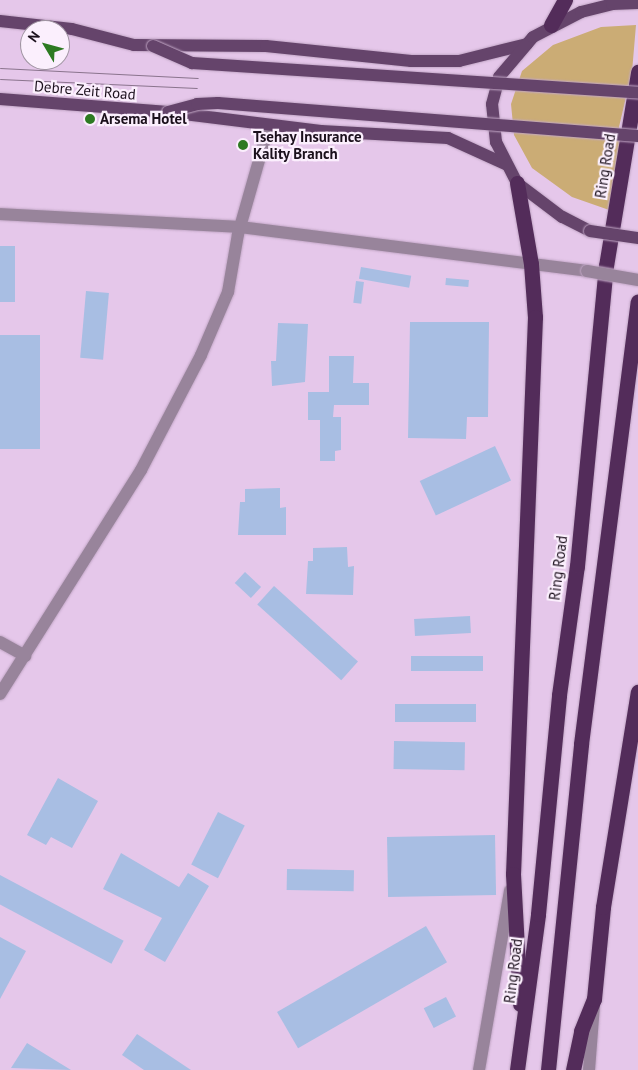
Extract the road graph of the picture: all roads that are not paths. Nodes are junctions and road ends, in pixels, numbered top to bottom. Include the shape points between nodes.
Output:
1 (565, 0) edge
2 (635, 3) edge
3 (0, 21) edge
4 (551, 25) junction
5 (527, 44) junction
6 (154, 46) junction
7 (638, 72) edge
8 (638, 93) edge
9 (0, 99) edge
10 (168, 112) junction
11 (269, 125) junction
12 (638, 136) edge
13 (505, 164) junction
14 (517, 183) junction
15 (0, 214) edge
16 (240, 228) junction
17 (638, 238) edge
18 (531, 264) junction
19 (638, 280) edge
20 (638, 302) edge
21 (0, 642) edge
22 (25, 656) junction
23 (638, 692) edge
24 (0, 694) edge
25 (513, 874) junction
26 (594, 999) junction
27 (523, 1032) junction
28 (479, 1070) edge
29 (517, 1070) edge
30 (548, 1070) edge
31 (573, 1070) edge
32 (590, 1070) edge

1 - 4 highway
2 - 4 main road via 581,12
3 - 6 main road via 72,29 134,46
4 - 5 main road
5 - 6 main road via 459,61 411,61 266,46
5 - 13 main road via 499,77 492,104 496,142
6 - 8 main road, bridge via 192,63
7 - 27 highway, Ring Road via 606,266 577,566 558,696 538,914
9 - 10 main road, Debre Zeit Road
10 - 11 main road, Debre Zeit Road
10 - 12 main road, bridge via 197,104 218,103
11 - 13 main road, Debre Zeit Road via 448,138
11 - 16 street
13 - 14 main road
14 - 17 main road, bridge via 562,217 590,231
14 - 18 highway
15 - 16 street
16 - 18 street
16 - 22 street via 228,292 184,391 142,470
18 - 19 street, bridge
18 - 25 highway via 535,317 534,374
20 - 30 highway via 580,744
21 - 22 street
22 - 24 street
23 - 26 highway via 603,907
25 - 27 highway
25 - 28 street
26 - 31 highway via 581,1031
26 - 32 street
27 - 29 highway, Ring Road

